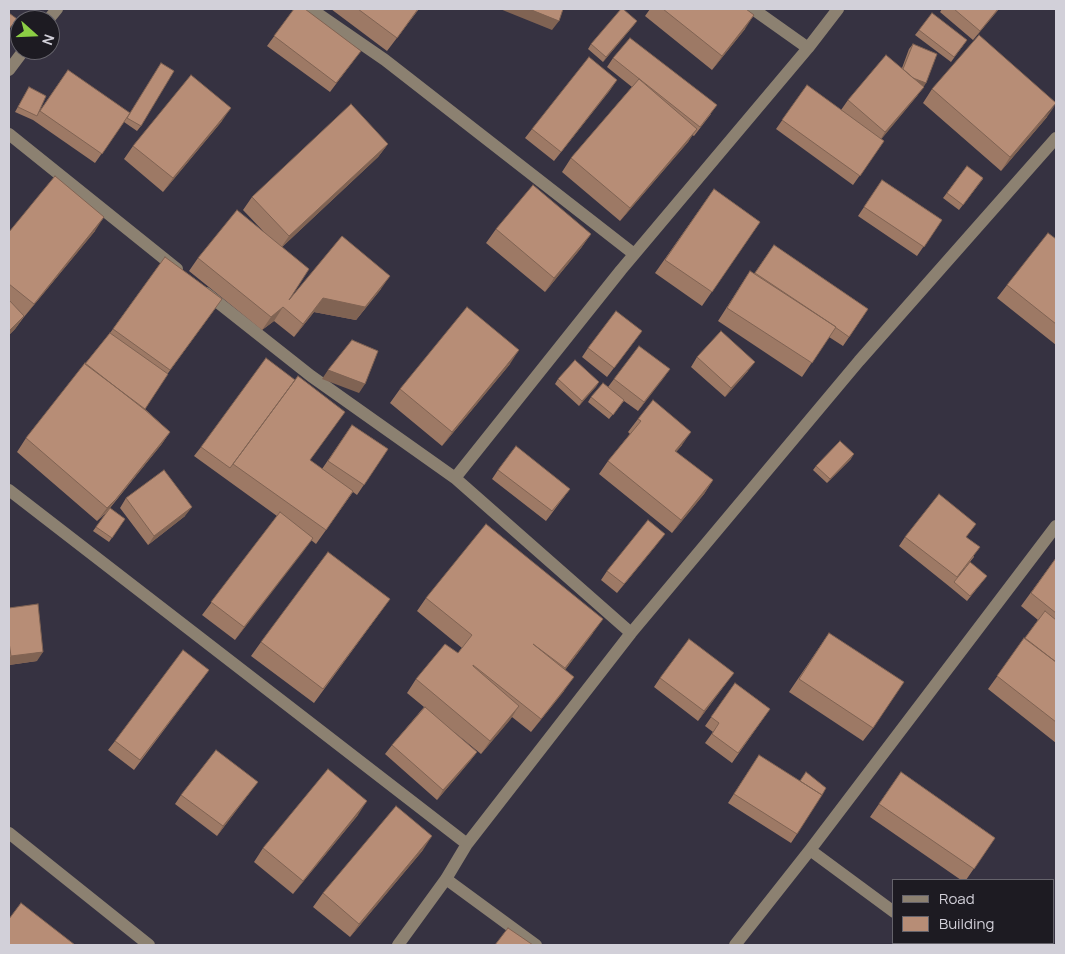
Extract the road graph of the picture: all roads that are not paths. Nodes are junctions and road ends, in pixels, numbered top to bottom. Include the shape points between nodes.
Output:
1 (311, 9) edge
2 (752, 9) edge
3 (838, 9) edge
4 (808, 48) junction
5 (9, 134) edge
6 (1056, 138) edge
7 (634, 254) junction
8 (455, 478) junction
9 (9, 490) edge
10 (1056, 526) edge
11 (631, 633) junction
12 (9, 833) edge
13 (467, 844) junction
14 (810, 850) junction
15 (446, 879) junction
16 (892, 911) edge
17 (149, 945) edge
18 (398, 945) edge
19 (536, 945) edge
20 (735, 945) edge

1 - 7 street via 386,60
2 - 4 street
3 - 4 street
4 - 7 street
5 - 8 street via 311,376
6 - 11 street via 859,361
7 - 8 street
8 - 11 street
9 - 13 street
10 - 14 street
11 - 13 street
12 - 17 street
13 - 15 street
14 - 16 street
14 - 20 street
15 - 18 street
15 - 19 street

